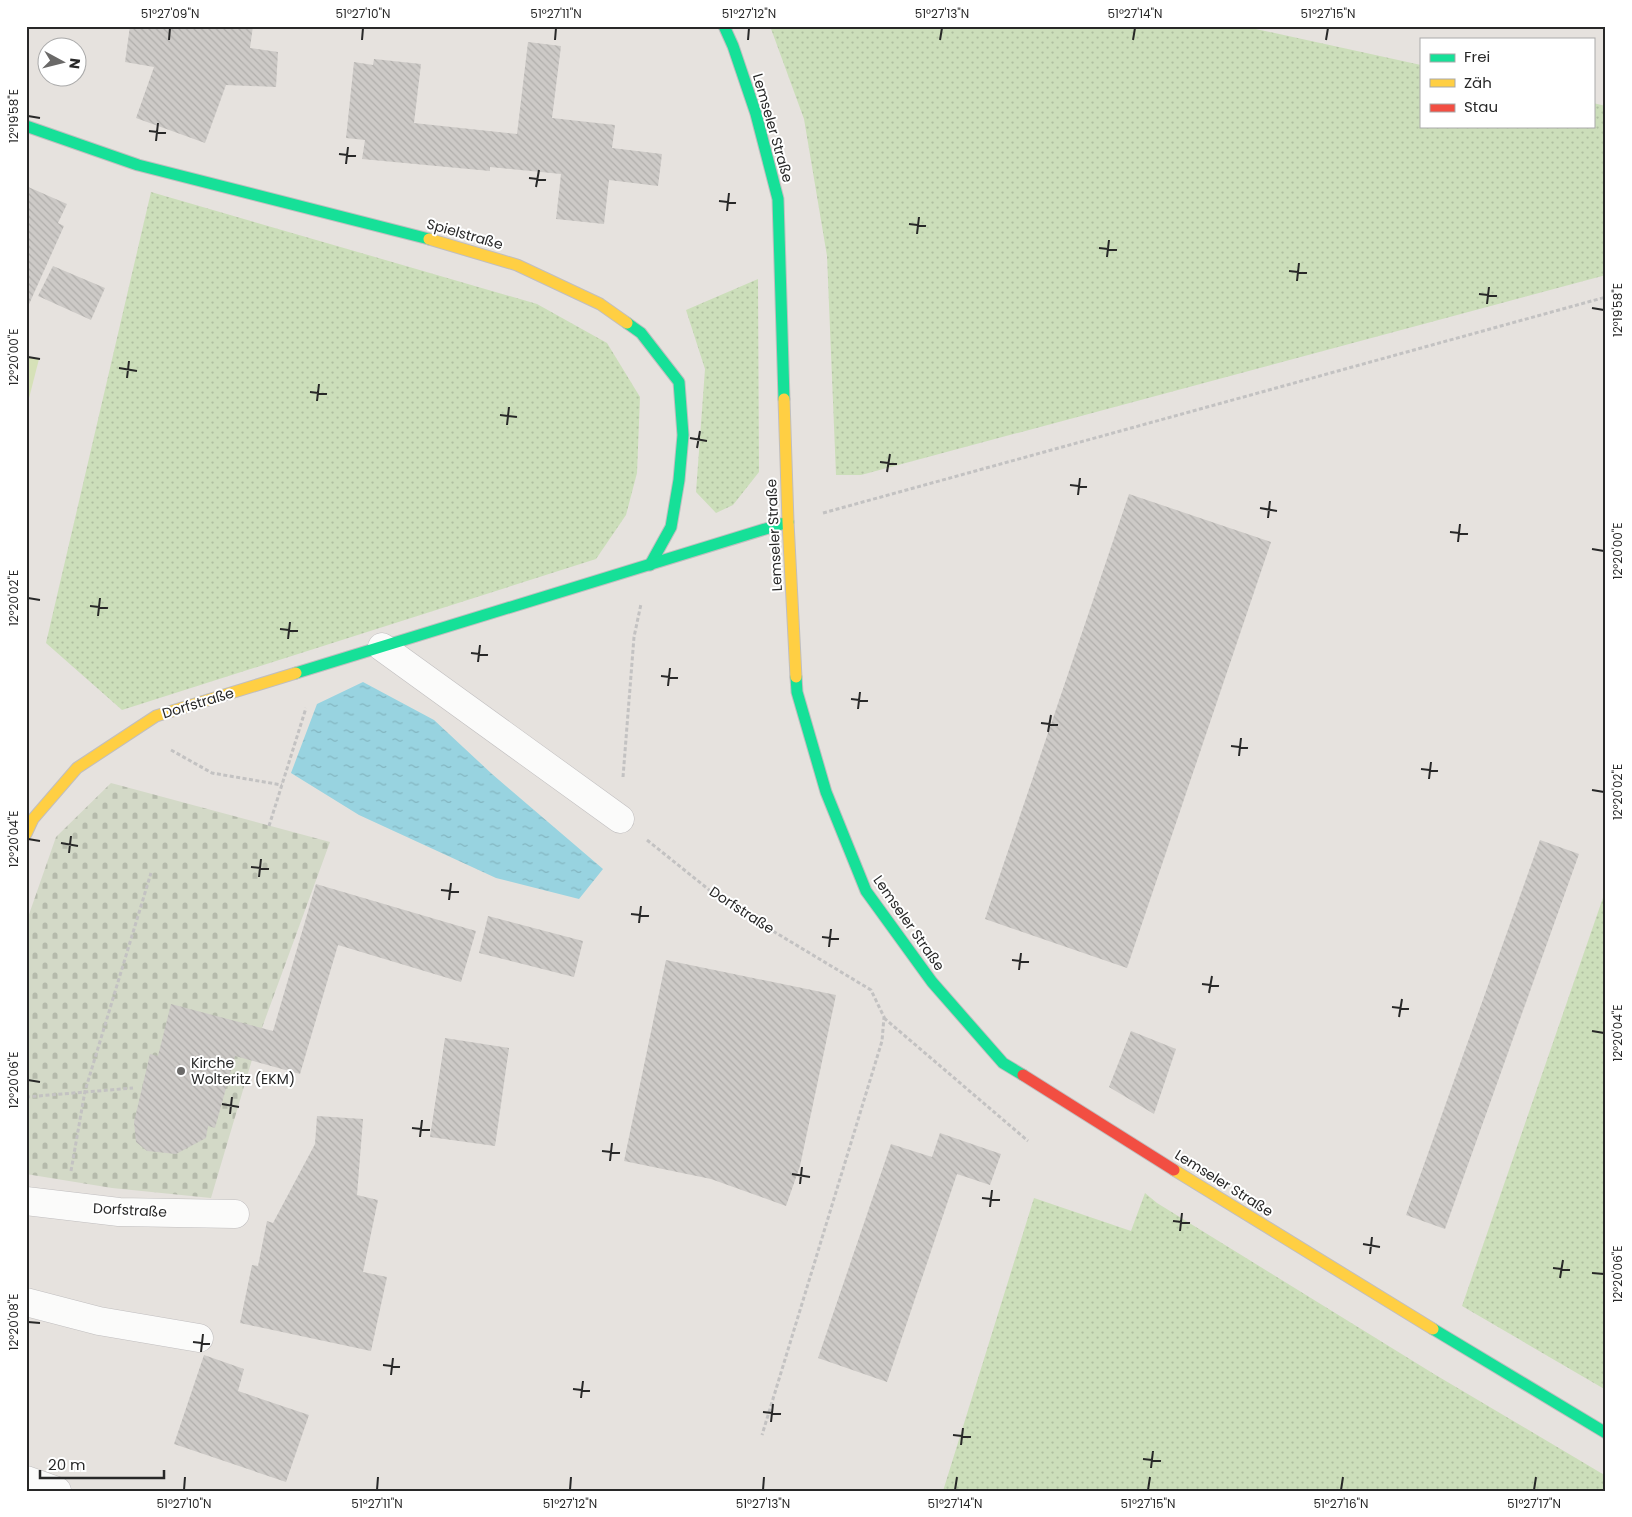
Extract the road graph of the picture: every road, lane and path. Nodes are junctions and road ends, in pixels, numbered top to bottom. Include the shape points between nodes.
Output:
1 (724, 26) edge
2 (26, 126) edge
3 (1606, 297) edge
4 (788, 522) junction
5 (650, 564) junction
6 (382, 646) junction
7 (318, 666) junction
8 (135, 730) junction
9 (282, 785) junction
10 (620, 819) junction
11 (269, 826) dead end
12 (26, 834) edge
13 (151, 873) dead end
14 (884, 1017) junction
15 (133, 1088) dead end
16 (85, 1091) junction
17 (26, 1097) edge
18 (1028, 1141) dead end
19 (26, 1201) edge
20 (62, 1205) junction
21 (235, 1214) dead end
22 (26, 1302) edge
23 (199, 1338) dead end
24 (1606, 1433) edge
25 (762, 1434) dead end
26 (26, 1480) edge
27 (57, 1491) edge

1 - 4 main road, Lemseler Straße via 756,114 778,199
2 - 5 main road, Spielstraße via 138,165 426,238 517,265 600,304 641,333 679,382 683,435 672,527
3 - 4 path
4 - 5 main road, Dorfstraße
4 - 24 main road, Lemseler Straße via 797,692 826,792 866,891 932,982 1003,1063 1354,1282
5 - 6 main road, Dorfstraße
5 - 10 path via 634,637
6 - 7 main road, Dorfstraße
6 - 10 street
7 - 8 main road, Dorfstraße via 156,716
7 - 9 path
8 - 9 path via 212,773
8 - 12 main road, Dorfstraße via 77,768 33,819
9 - 11 path
10 - 14 path, Dorfstraße via 723,901 871,990
13 - 16 path
14 - 18 path
14 - 25 path via 882,1041
15 - 16 path
16 - 17 path
16 - 20 path
19 - 20 street, Dorfstraße
20 - 21 street, Dorfstraße via 119,1212
22 - 23 street via 99,1321
26 - 27 street

